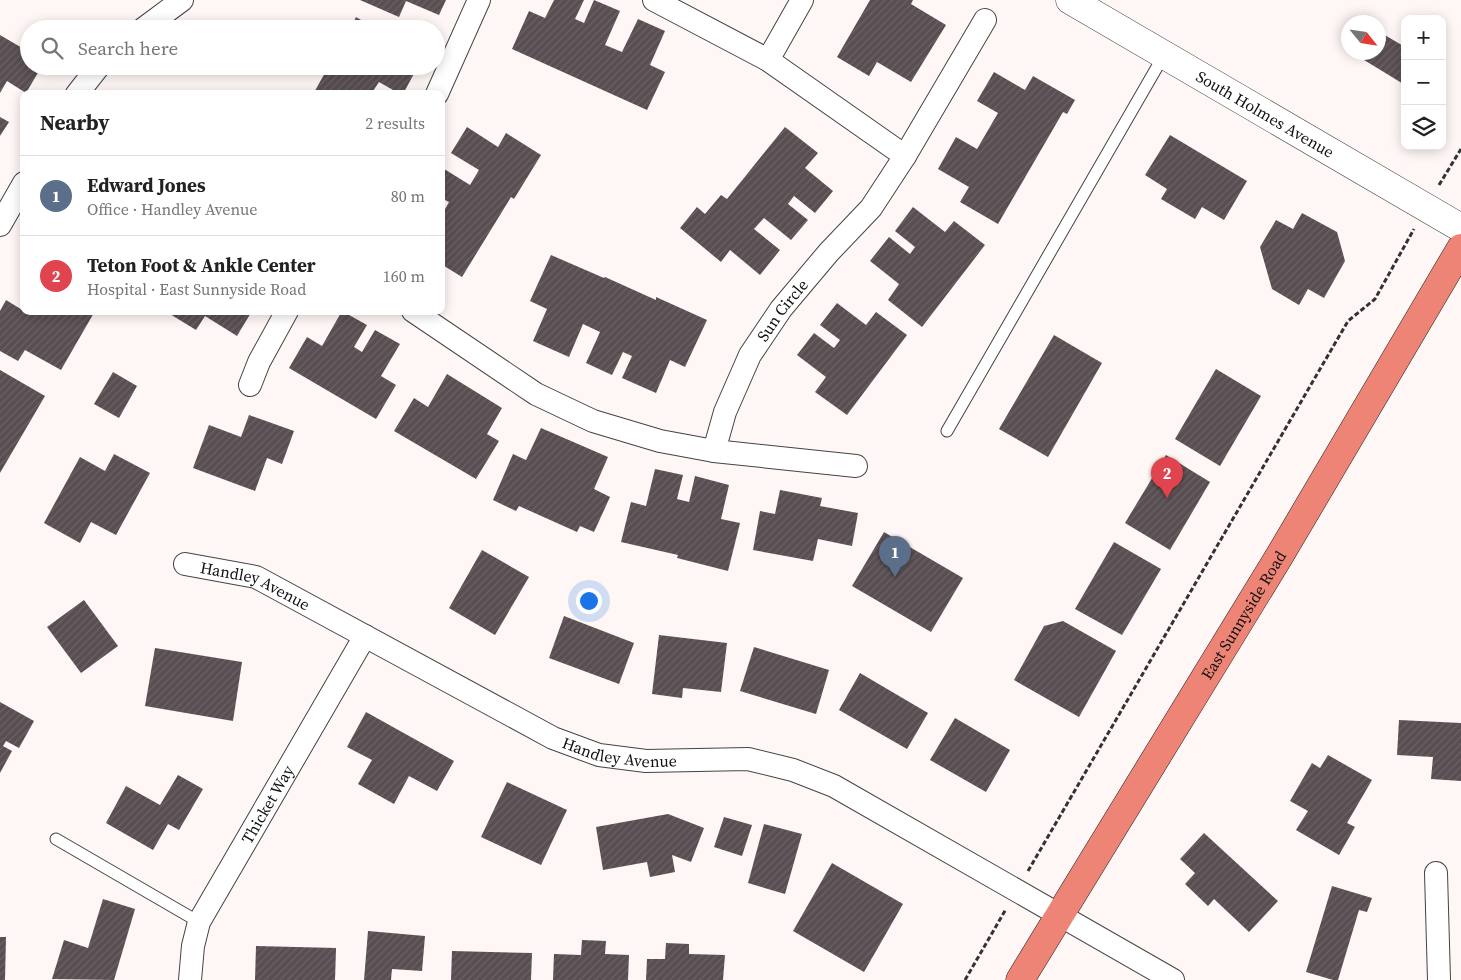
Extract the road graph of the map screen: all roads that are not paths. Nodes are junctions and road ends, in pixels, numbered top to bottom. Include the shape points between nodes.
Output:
1 (182, 0) edge
2 (479, 0) edge
3 (654, 0) edge
4 (802, 0) edge
5 (1070, 0) edge
6 (155, 20) edge
7 (985, 20) dead end
8 (1164, 55) junction
9 (768, 60) junction
10 (92, 75) edge
11 (80, 90) edge
12 (439, 90) edge
13 (905, 156) junction
14 (20, 190) edge
15 (0, 225) edge
16 (1461, 228) edge
17 (1461, 248) edge
18 (285, 315) edge
19 (419, 315) edge
20 (250, 385) dead end
21 (947, 431) dead end
22 (714, 452) junction
23 (856, 466) dead end
24 (184, 564) dead end
25 (365, 636) junction
26 (56, 840) dead end
27 (1436, 873) dead end
28 (1060, 914) junction
29 (199, 922) junction
30 (190, 980) edge
31 (1020, 980) edge
32 (1173, 980) edge
33 (1439, 980) edge

1 - 6 street
2 - 12 street
3 - 9 street
4 - 9 street
5 - 8 street, South Holmes Avenue
7 - 13 street, Sun Circle
8 - 16 street, South Holmes Avenue
8 - 21 lane
9 - 13 street
10 - 11 street
13 - 22 street, Sun Circle via 871,208 781,309 750,355 725,412
14 - 15 street
17 - 28 main road, East Sunnyside Road via 1275,563
18 - 20 street
19 - 22 street via 536,394 593,421 660,441
22 - 23 street
24 - 25 street, Handley Avenue via 256,577
25 - 28 street, Handley Avenue via 553,738 599,755 646,761 748,759 793,770 834,786
25 - 29 street, Thicket Way
26 - 29 lane
27 - 33 street
28 - 31 main road, East Sunnyside Road
28 - 32 street, Handley Avenue
29 - 30 street, Thicket Way

